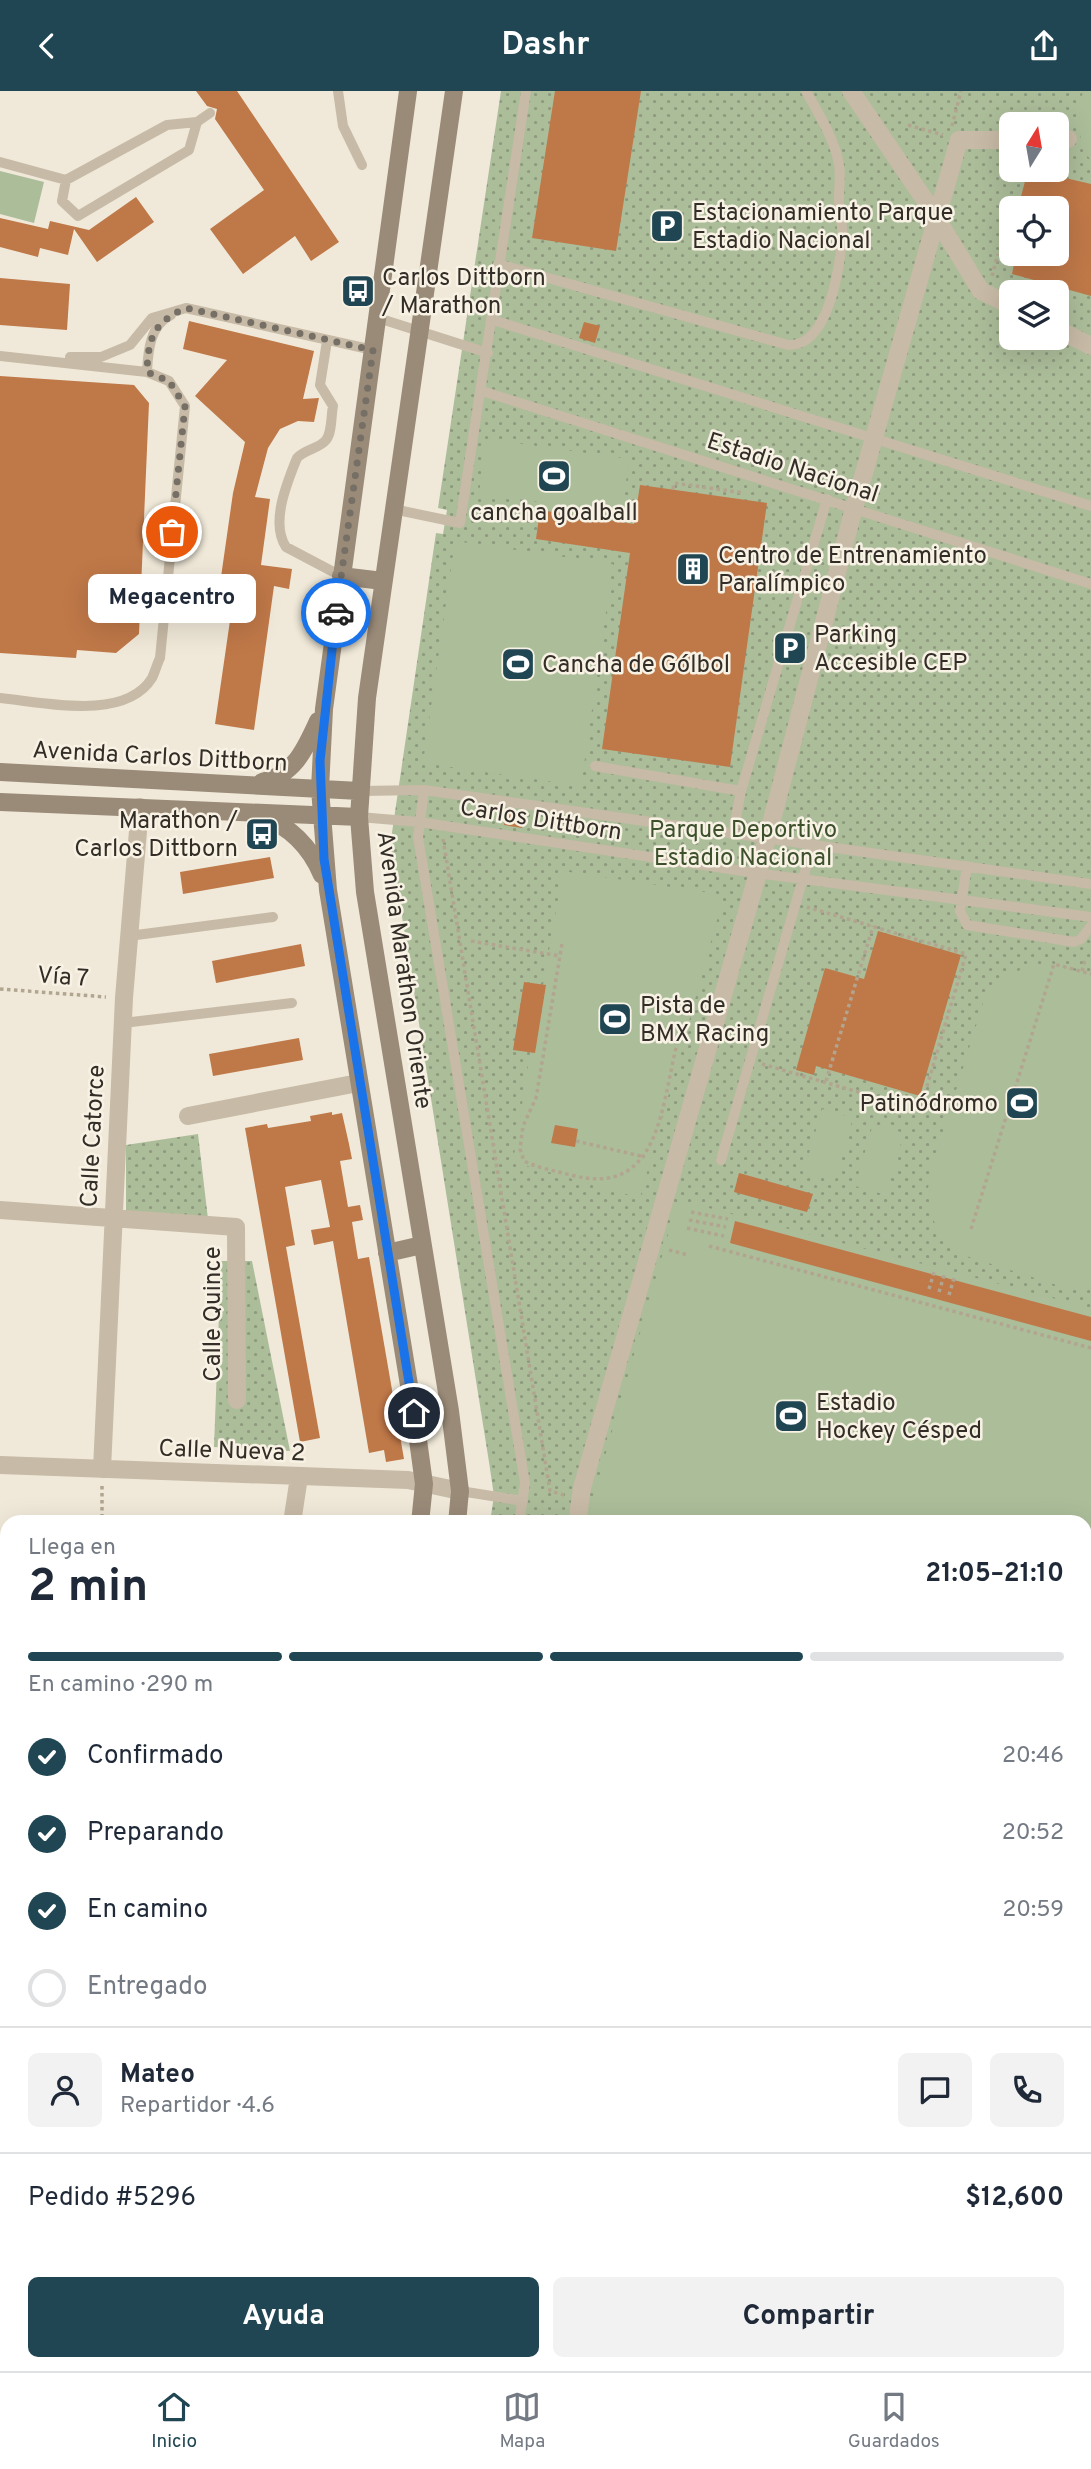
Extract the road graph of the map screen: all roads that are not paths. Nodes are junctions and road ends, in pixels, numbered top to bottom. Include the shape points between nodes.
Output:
1 (338, 91) edge
2 (408, 91) edge
3 (454, 91) edge
4 (526, 91) edge
5 (806, 91) edge
6 (851, 91) edge
7 (210, 113) dead end
8 (197, 122) junction
9 (999, 140) edge
10 (0, 162) edge
11 (362, 165) dead end
12 (66, 180) junction
13 (938, 220) junction
14 (498, 264) junction
15 (999, 300) edge
16 (186, 308) junction
17 (378, 318) junction
18 (493, 320) junction
19 (418, 332) junction
20 (1069, 335) edge
21 (327, 341) junction
22 (1091, 346) edge
23 (373, 350) junction
24 (488, 353) junction
25 (0, 356) edge
26 (25, 358) junction
27 (147, 372) junction
28 (482, 391) junction
29 (875, 438) junction
30 (827, 499) junction
31 (1091, 506) edge
32 (854, 508) junction
33 (393, 509) junction
34 (341, 576) junction
35 (383, 581) junction
36 (1091, 584) edge
37 (0, 698) edge
38 (324, 709) junction
39 (595, 766) dead end
40 (0, 772) edge
41 (248, 784) junction
42 (320, 789) junction
43 (424, 789) junction
44 (741, 790) junction
45 (360, 791) junction
46 (0, 802) edge
47 (140, 807) junction
48 (245, 811) junction
49 (321, 815) junction
50 (359, 817) junction
51 (419, 822) junction
52 (733, 832) junction
53 (767, 837) junction
54 (813, 844) junction
55 (967, 866) junction
56 (758, 873) junction
57 (802, 879) junction
58 (1091, 884) edge
59 (328, 890) junction
60 (962, 900) junction
61 (273, 917) dead end
62 (1091, 917) edge
63 (1091, 926) edge
64 (129, 936) junction
65 (292, 1003) dead end
66 (123, 1023) junction
67 (358, 1083) junction
68 (188, 1116) dead end
69 (721, 1160) dead end
70 (0, 1210) edge
71 (113, 1220) junction
72 (422, 1245) junction
73 (387, 1253) junction
74 (237, 1400) dead end
75 (0, 1465) edge
76 (102, 1469) junction
77 (299, 1477) junction
78 (424, 1484) junction
79 (460, 1491) junction
80 (523, 1501) junction
81 (293, 1515) edge
82 (422, 1515) edge
83 (458, 1515) edge
84 (520, 1515) edge
85 (579, 1515) edge

1 - 11 lane via 343,126
2 - 17 main road
3 - 19 main road, Avenida Marathon Oriente
4 - 14 lane
5 - 14 lane via 839,163 842,241 830,302 821,325 801,346
6 - 13 street
7 - 8 lane
8 - 12 lane via 167,125
8 - 12 lane via 189,149 78,216 62,201
9 - 13 street via 959,140
10 - 12 lane
13 - 15 street via 981,291
13 - 29 street
14 - 18 lane
16 - 21 lane
16 - 26 lane via 152,318 130,345 101,357
16 - 27 lane via 166,317 156,329
17 - 19 lane
17 - 23 main road
18 - 24 lane
18 - 29 lane, Estadio Nacional
19 - 24 lane
19 - 33 main road, Avenida Marathon Oriente
20 - 22 street
21 - 23 lane
21 - 34 lane via 320,385 333,406 329,434 323,443 297,458 279,530 286,547
23 - 34 main road
24 - 28 lane
25 - 26 lane
26 - 27 lane
27 - 37 lane via 169,381 185,406 160,658 151,679 134,696 104,707
28 - 30 lane, Estadio Nacional
28 - 33 lane via 460,523
29 - 31 lane, Estadio Nacional
29 - 32 street
30 - 32 lane, Estadio Nacional
30 - 44 lane
32 - 36 lane, Estadio Nacional
32 - 53 street
33 - 35 main road, Avenida Marathon Oriente
34 - 35 main road
34 - 38 main road
35 - 45 main road, Avenida Marathon Oriente
38 - 41 main road via 299,760 280,777
38 - 42 main road
39 - 44 lane
40 - 41 main road, Avenida Carlos Dittborn
41 - 42 main road, Avenida Carlos Dittborn
42 - 45 main road, Avenida Carlos Dittborn
42 - 49 main road
43 - 45 lane, Carlos Dittborn
43 - 51 lane
43 - 52 lane, Carlos Dittborn
44 - 52 lane
45 - 50 main road, Avenida Marathon Oriente
46 - 47 main road, Avenida Carlos Dittborn
47 - 48 main road, Avenida Carlos Dittborn
47 - 64 street, Calle Catorce
48 - 49 main road, Avenida Carlos Dittborn
48 - 59 main road via 284,825 298,837
49 - 50 main road, Avenida Carlos Dittborn
49 - 59 main road
50 - 51 lane, Carlos Dittborn
50 - 72 main road, Avenida Marathon Oriente via 365,892
51 - 56 lane, Carlos Dittborn
51 - 80 lane via 525,1483
52 - 53 lane, Carlos Dittborn
53 - 54 lane, Carlos Dittborn
53 - 56 street
54 - 55 lane, Carlos Dittborn
54 - 57 lane
55 - 58 lane, Carlos Dittborn
55 - 60 lane
56 - 57 lane, Carlos Dittborn
56 - 85 street via 582,1488
57 - 60 lane, Carlos Dittborn
57 - 69 lane
59 - 67 main road
60 - 62 lane, Carlos Dittborn
60 - 63 lane via 961,916 972,927 1074,941
61 - 64 lane
64 - 66 street, Calle Catorce
65 - 66 lane
66 - 71 street, Calle Catorce
67 - 68 street
67 - 73 main road
70 - 71 street
71 - 74 street, Calle Quince via 236,1227
71 - 76 street, Calle Catorce
72 - 73 main road
72 - 79 main road, Avenida Marathon Oriente
73 - 78 main road
75 - 76 street, Calle Nueva 2
76 - 77 street, Calle Nueva 2
77 - 78 street, Calle Nueva 2
77 - 81 street
78 - 79 street, Calle Nueva 2
78 - 82 main road
79 - 80 lane
79 - 83 main road, Avenida Marathon Oriente
80 - 84 lane

